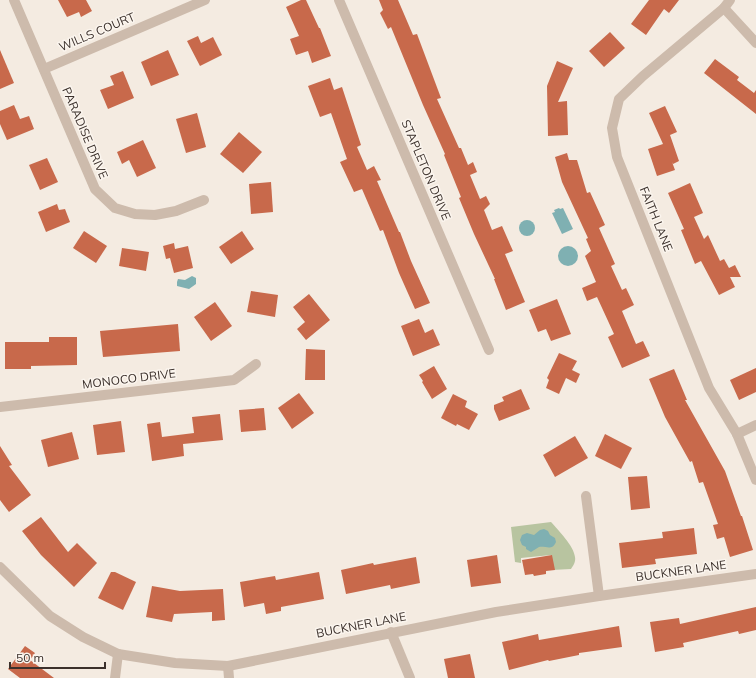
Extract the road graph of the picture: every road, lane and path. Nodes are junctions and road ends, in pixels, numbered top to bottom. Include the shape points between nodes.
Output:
1 (14, 0) edge
2 (205, 0) edge
3 (339, 0) edge
4 (727, 4) edge
5 (756, 43) edge
6 (44, 69) junction
7 (204, 200) dead end
8 (489, 350) dead end
9 (256, 364) dead end
10 (0, 407) edge
11 (756, 425) edge
12 (737, 434) junction
13 (756, 480) edge
14 (586, 496) dead end
15 (0, 567) edge
16 (756, 574) edge
17 (599, 596) junction
18 (391, 632) junction
19 (118, 654) junction
20 (228, 666) junction
21 (115, 678) edge
22 (229, 678) edge
23 (410, 678) edge

1 - 6 street, PARADISE DRIVE
2 - 6 street, WILLS COURT
3 - 8 street, STAPLETON DRIVE
4 - 5 street
4 - 12 street, FAITH LANE via 619,99 612,128 617,157 709,388
6 - 7 street, PARADISE DRIVE via 95,189 116,208 135,214 155,215 176,211
9 - 10 street, MONOCO DRIVE via 234,380
11 - 12 street
12 - 13 street, FAITH LANE
14 - 17 street
15 - 19 street, BUCKNER LANE via 50,616 83,637
16 - 17 street, BUCKNER LANE
17 - 18 street, BUCKNER LANE
18 - 20 street, BUCKNER LANE
18 - 23 street
19 - 20 street, BUCKNER LANE via 175,663
19 - 21 street
20 - 22 street

